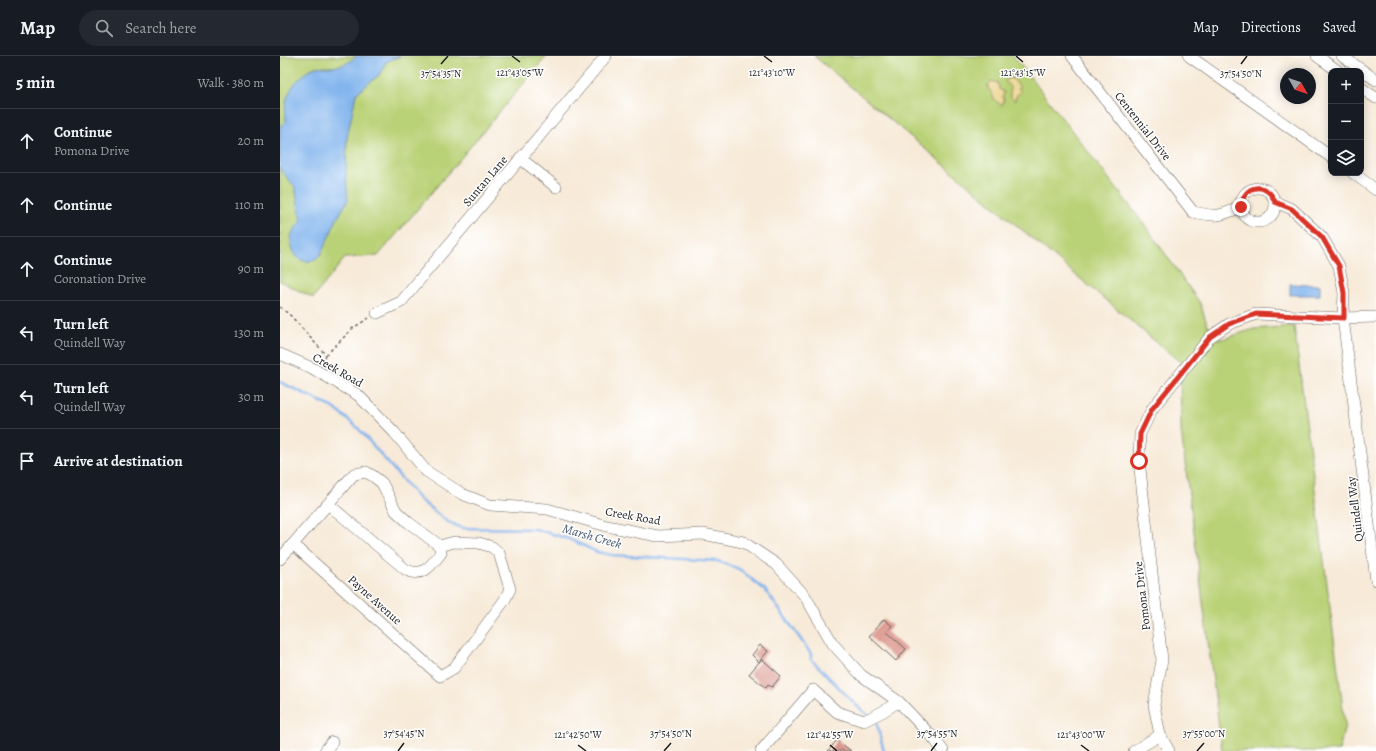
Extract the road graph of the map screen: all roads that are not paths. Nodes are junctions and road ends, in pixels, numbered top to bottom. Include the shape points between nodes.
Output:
1 (606, 56) edge
2 (1072, 56) edge
3 (1189, 56) edge
4 (1316, 56) edge
5 (1342, 56) edge
6 (1334, 68) edge
7 (1376, 80) edge
8 (1364, 90) edge
9 (1376, 98) edge
10 (1328, 156) edge
11 (520, 158) junction
12 (1357, 176) edge
13 (556, 187) dead end
14 (1376, 190) edge
15 (1275, 202) junction
16 (1241, 207) junction
17 (377, 313) road end
18 (1376, 317) edge
19 (1344, 318) junction
20 (280, 354) edge
21 (328, 504) junction
22 (1372, 513) edge
23 (293, 544) junction
24 (440, 546) junction
25 (280, 559) edge
26 (1376, 580) edge
27 (898, 702) junction
28 (1160, 735) junction
29 (761, 751) edge
30 (944, 751) edge
31 (1134, 751) edge
32 (1169, 751) edge

1 - 11 street, Suntan Lane
2 - 16 street, Centennial Drive via 1193,212 1223,215
3 - 10 street
4 - 6 street
5 - 7 street
8 - 9 street
11 - 13 street
11 - 17 street, Suntan Lane via 401,302
12 - 14 street
15 - 16 street, Quindell Way via 1268,191 1255,188 1244,195
15 - 16 street via 1272,215 1261,222 1248,219
15 - 19 street, Quindell Way via 1292,209 1322,237 1339,266 1344,293
18 - 19 street
19 - 22 street, Quindell Way
19 - 28 street, Pomona Drive via 1256,314 1229,324 1210,337 1152,409 1140,434 1139,461 1162,660 1154,705
20 - 27 street, Creek Road via 358,395 394,432 426,471 462,494 490,505 547,509 607,526 658,536 703,534 742,542 776,564 805,596 833,644 862,675
21 - 23 street
21 - 24 street via 412,573 423,572 428,568 441,553
21 - 24 street via 354,474 366,472 382,483 396,511
22 - 26 street, Quindell Way
23 - 24 street, Payne Avenue via 440,676 454,668 504,601 510,589 499,553 492,546 454,542
23 - 25 street
27 - 29 street via 864,721 837,712 813,690
27 - 30 street, Creek Road
28 - 31 street
28 - 32 street, Pomona Drive

